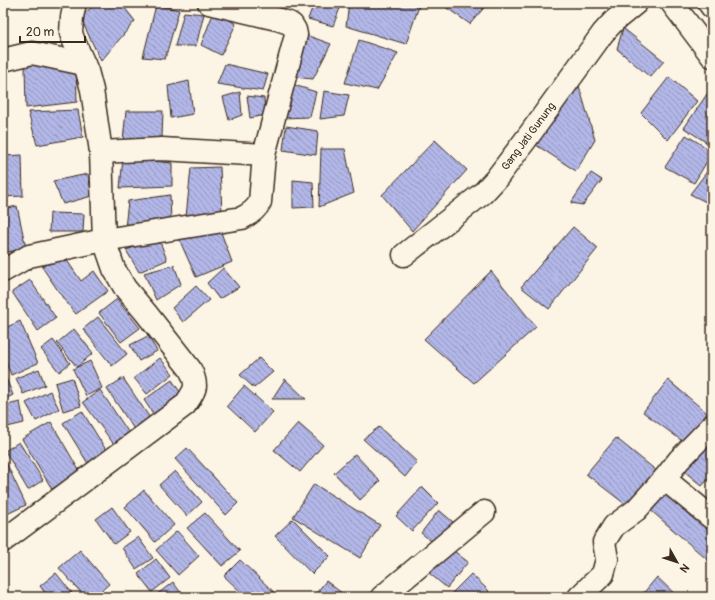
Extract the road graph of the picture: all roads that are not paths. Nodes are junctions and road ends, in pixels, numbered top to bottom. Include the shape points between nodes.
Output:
1 (75, 3) edge
2 (209, 3) edge
3 (636, 3) edge
4 (672, 3) edge
5 (709, 3) edge
6 (712, 7) edge
7 (712, 56) edge
8 (3, 60) edge
9 (84, 64) junction
10 (101, 152) junction
11 (264, 155) junction
12 (104, 240) junction
13 (404, 255) dead end
14 (3, 271) edge
15 (712, 426) edge
16 (665, 478) junction
17 (484, 512) dead end
18 (712, 518) edge
19 (3, 541) edge
20 (382, 597) edge
21 (579, 597) edge

1 - 9 street via 71,33
2 - 11 street via 277,18 295,30 296,35
3 - 13 street, Gang Jati Gunung via 603,33 496,179 483,193
4 - 7 street
5 - 6 street
8 - 9 street via 32,53
9 - 10 street via 92,90
10 - 11 street via 162,149
10 - 12 street
11 - 12 street via 260,202 251,214 242,218
12 - 14 street via 29,256
12 - 19 street via 114,269 125,288 190,369 195,379 195,390 185,405
15 - 16 street
16 - 18 street
16 - 21 street via 636,510 614,526 604,542 607,559 603,574
17 - 20 street

